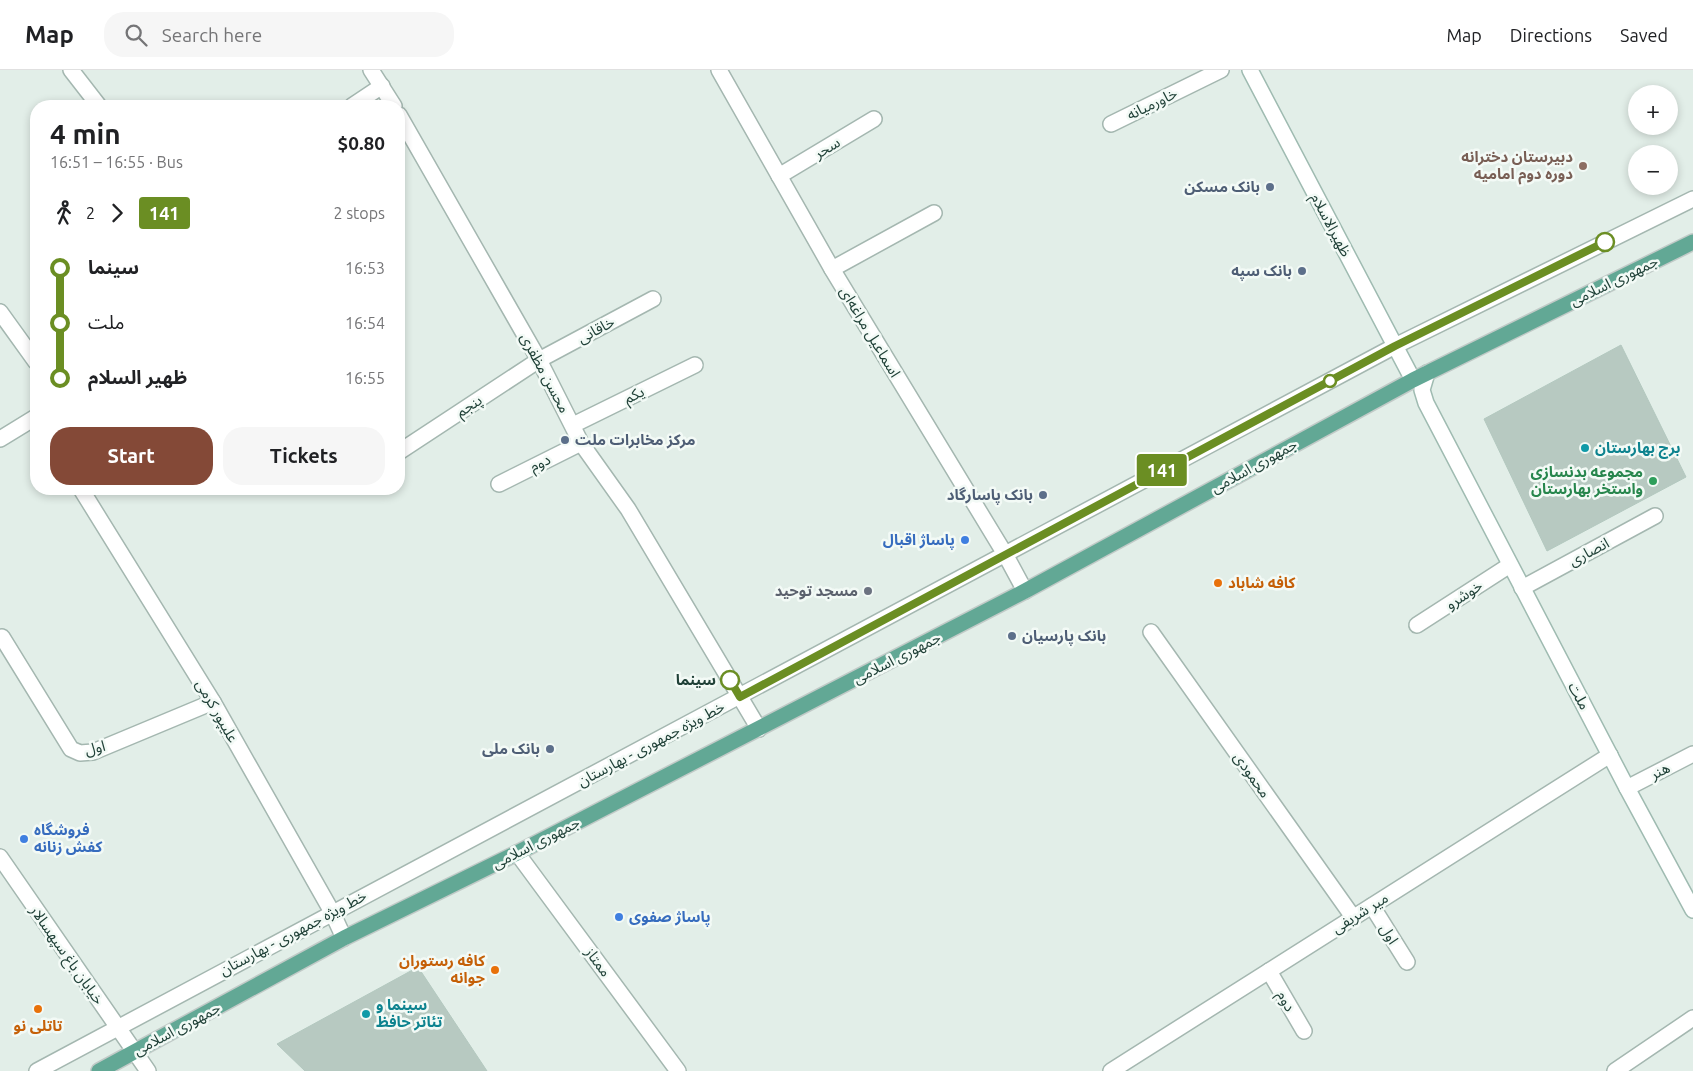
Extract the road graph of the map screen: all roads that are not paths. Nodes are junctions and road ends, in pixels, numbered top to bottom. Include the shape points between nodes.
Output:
1 (71, 70) edge
2 (371, 70) edge
3 (1221, 70) edge
4 (1250, 70) edge
5 (721, 71) edge
6 (382, 86) junction
7 (94, 100) edge
8 (361, 100) edge
9 (390, 100) edge
10 (874, 119) dead end
11 (1111, 124) dead end
12 (405, 126) edge
13 (780, 176) junction
14 (1693, 199) edge
15 (934, 213) dead end
16 (1693, 242) edge
17 (832, 269) junction
18 (653, 299) dead end
19 (0, 312) edge
20 (1395, 346) junction
21 (30, 354) edge
22 (539, 360) junction
23 (695, 365) dead end
24 (1427, 373) junction
25 (1413, 380) junction
26 (30, 421) edge
27 (573, 425) junction
28 (0, 439) edge
29 (582, 443) junction
30 (405, 448) edge
31 (499, 484) dead end
32 (85, 495) edge
33 (1655, 516) dead end
34 (1004, 554) junction
35 (1510, 565) junction
36 (1522, 588) junction
37 (1025, 591) junction
38 (1417, 625) dead end
39 (1151, 632) dead end
40 (2, 637) dead end
41 (740, 697) junction
42 (213, 702) junction
43 (759, 729) junction
44 (1693, 754) edge
45 (1610, 755) junction
46 (1627, 788) junction
47 (517, 853) junction
48 (0, 857) edge
49 (1372, 906) junction
50 (1693, 910) edge
51 (332, 912) junction
52 (1353, 917) junction
53 (344, 938) junction
54 (1407, 962) dead end
55 (1269, 971) junction
56 (1693, 1018) edge
57 (118, 1028) junction
58 (1304, 1031) dead end
59 (134, 1052) junction
60 (37, 1071) edge
61 (99, 1071) edge
62 (148, 1071) edge
63 (678, 1071) edge
64 (1111, 1071) edge
65 (1615, 1071) edge

1 - 7 street
2 - 6 street
3 - 11 street, خاورمیانه
4 - 20 street, ظهیرالاسلام
5 - 13 street, اسماعیل مراغه‌ای
6 - 8 street
6 - 9 street
10 - 13 street, سحر
12 - 22 street, محسن مظفری
13 - 17 street, اسماعیل مراغه‌ای
14 - 20 street, خط ویژه جمهوری - بهارستان
15 - 17 street
16 - 24 main road, جمهوری اسلامی
17 - 34 street, اسماعیل مراغه‌ای
18 - 22 street, خاقانی
19 - 21 street
20 - 25 street, ظهیرالاسلام
20 - 34 street, خط ویژه جمهوری - بهارستان
22 - 27 street, محسن مظفری
22 - 30 street, پنجم
23 - 27 street, یکم
24 - 25 main road, جمهوری اسلامی
24 - 35 street, ملت via 1422,390 1426,403
25 - 37 main road, جمهوری اسلامی
26 - 28 street
27 - 29 street, محسن مظفری
29 - 31 street, دوم
29 - 41 street, محسن مظفری via 628,509
32 - 42 street, علیپور کرمی
33 - 36 street, انصاری
34 - 37 street, اسماعیل مراغه‌ای
34 - 41 street, خط ویژه جمهوری - بهارستان
35 - 36 street, ملت
35 - 38 street, خوشرو
36 - 45 street, ملت
37 - 43 main road, جمهوری اسلامی
39 - 52 street, محمودی
40 - 42 street, اول via 70,749 80,753 92,752
41 - 43 street, محسن مظفری
41 - 51 street, خط ویژه جمهوری - بهارستان
42 - 51 street, علیپور کرمی
43 - 47 main road, جمهوری اسلامی
44 - 46 street, هنر
45 - 46 street, ملت
45 - 49 street, میر شریفی
46 - 50 street, ملت
47 - 53 main road, جمهوری اسلامی
47 - 63 street, ممتاز
48 - 57 street, خیابان باغ سپهسالار
49 - 52 street, میر شریفی
49 - 54 street, اول
51 - 53 street, علیپور کرمی
51 - 57 street, خط ویژه جمهوری - بهارستان
52 - 55 street, میر شریفی
53 - 59 main road, جمهوری اسلامی
55 - 58 street, دوم
55 - 64 street, میر شریفی
56 - 65 street
57 - 59 street, خیابان باغ سپهسالار
57 - 60 street, خط ویژه جمهوری - بهارستان
59 - 61 main road, جمهوری اسلامی
59 - 62 street, خیابان باغ سپهسالار

